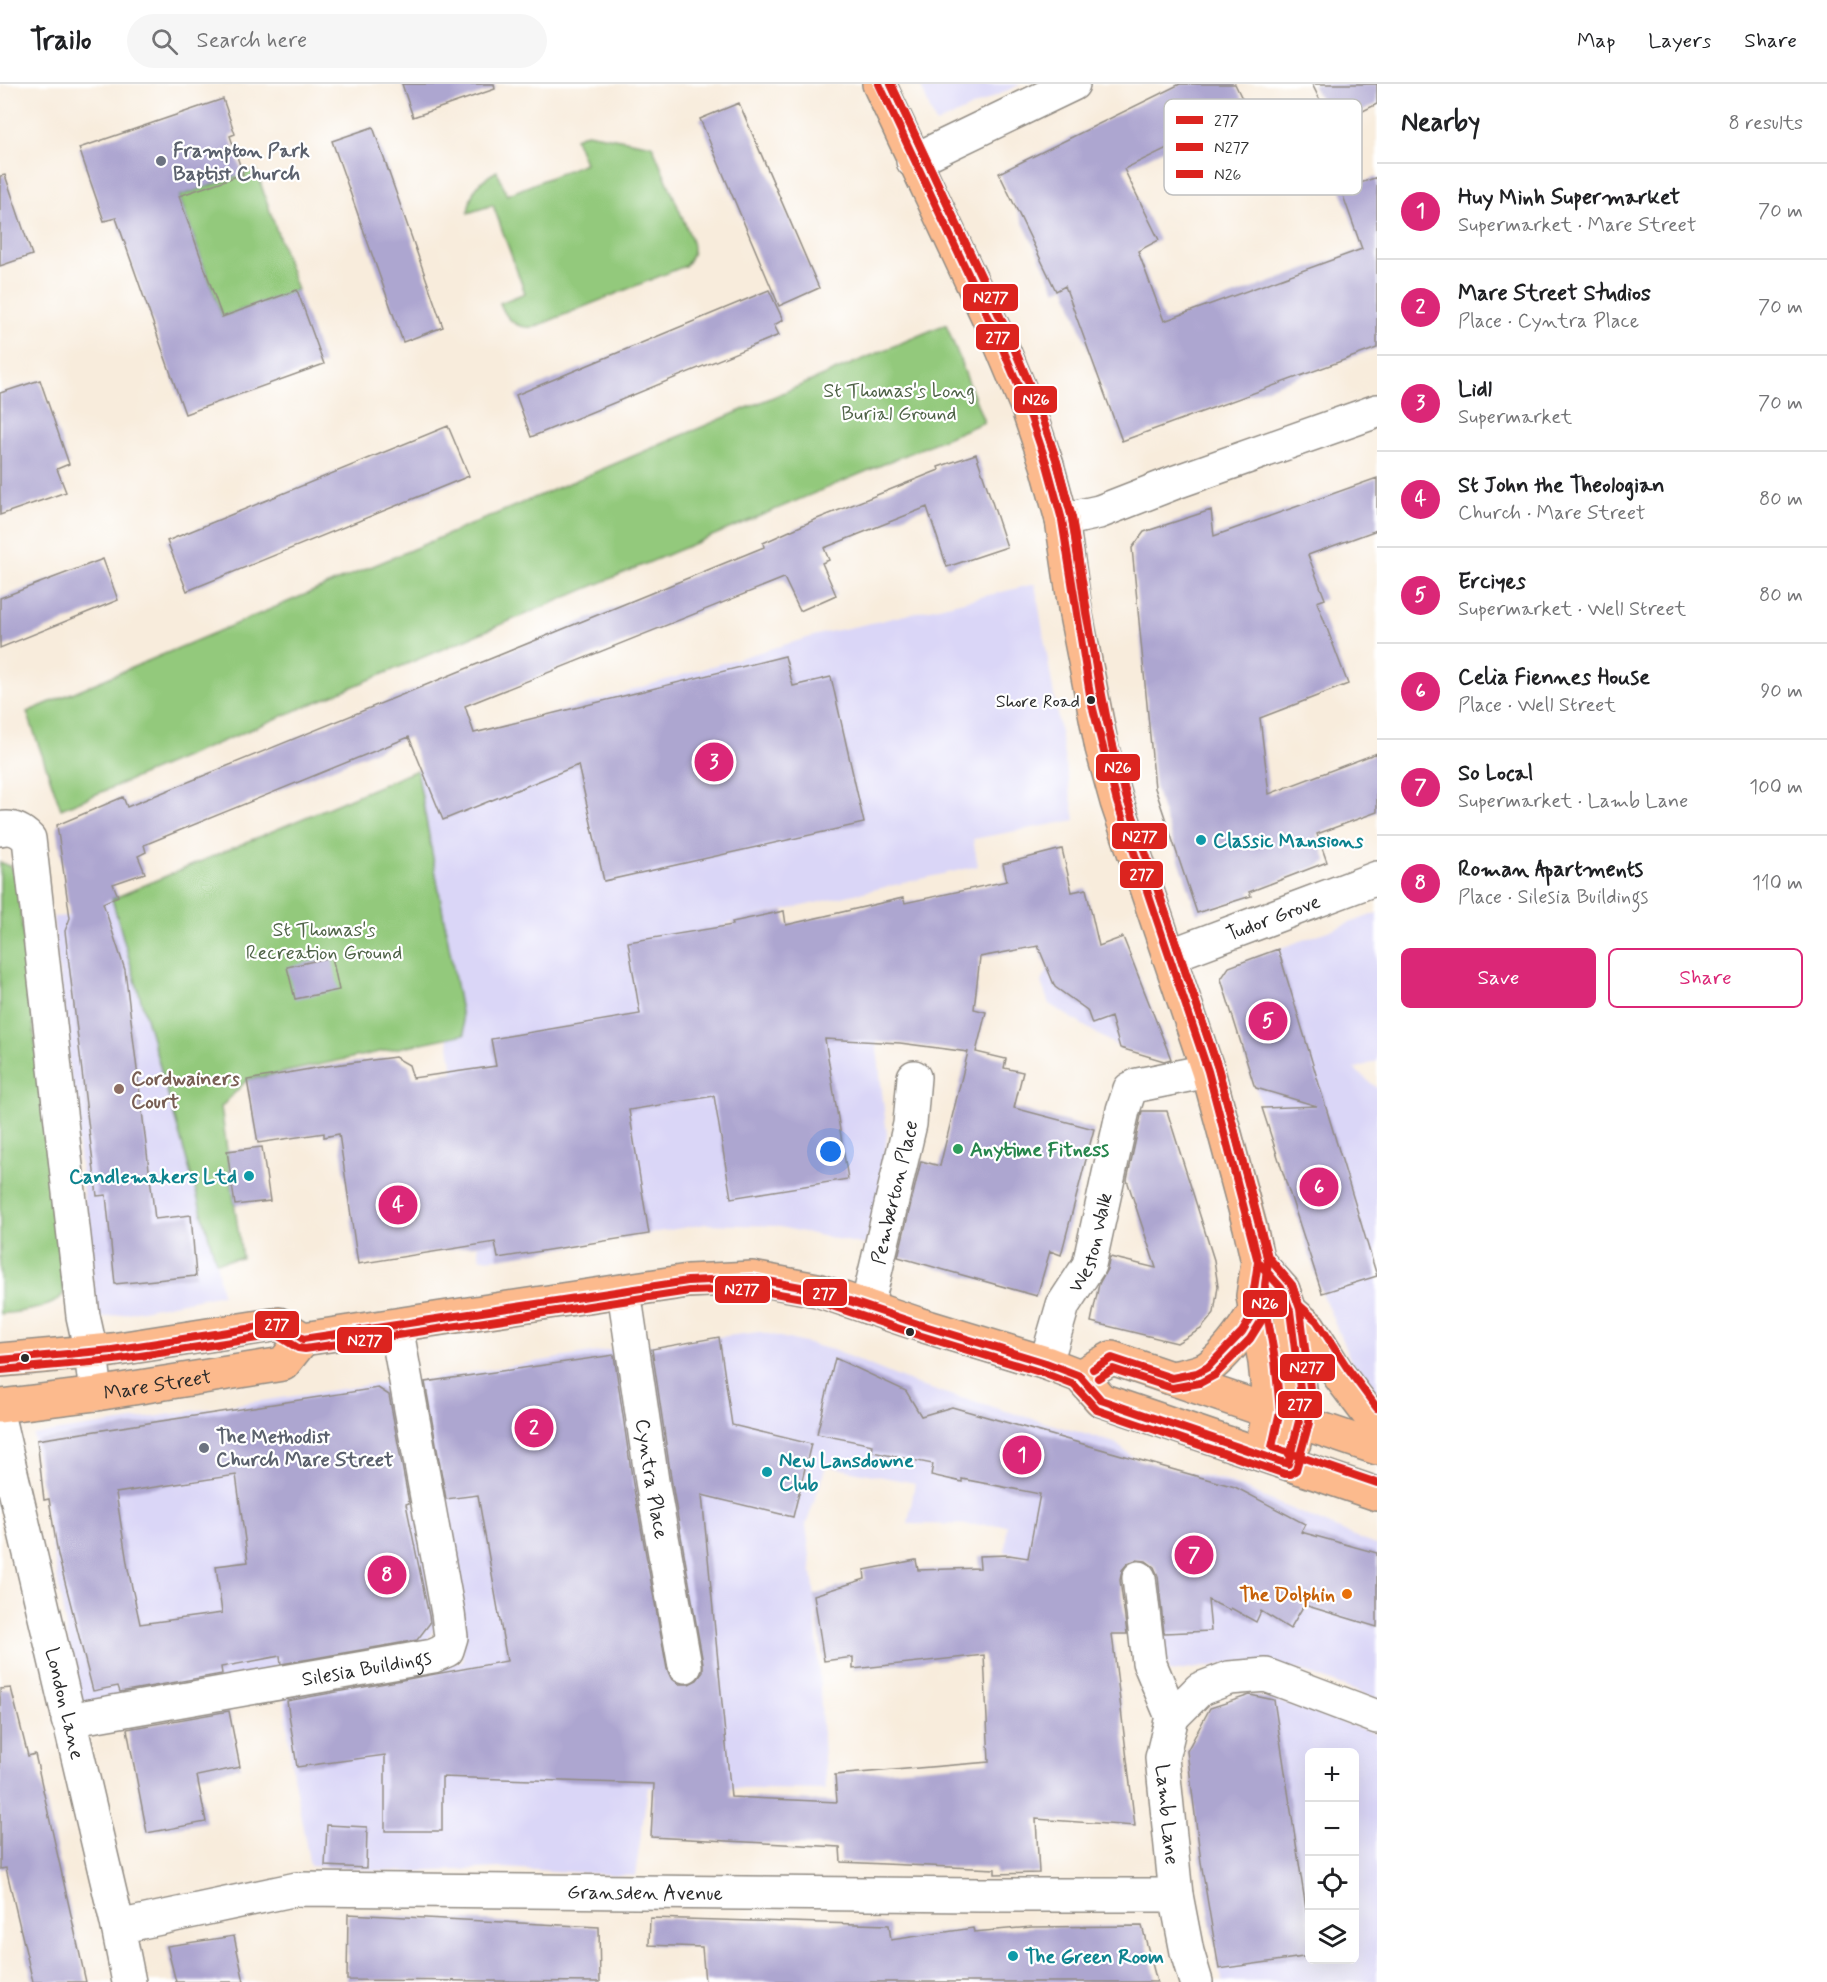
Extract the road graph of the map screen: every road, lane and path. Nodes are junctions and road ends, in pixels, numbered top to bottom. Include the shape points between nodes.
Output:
1 (879, 84) edge
2 (1073, 84) edge
3 (913, 160) junction
4 (1377, 411) edge
5 (1062, 520) junction
6 (0, 829) edge
7 (1377, 878) edge
8 (1169, 957) junction
9 (1208, 1071) junction
10 (914, 1077) dead end
11 (1258, 1262) junction
12 (624, 1291) junction
13 (867, 1306) junction
14 (1255, 1311) junction
15 (1290, 1311) junction
16 (396, 1326) junction
17 (303, 1339) junction
18 (91, 1352) junction
19 (0, 1360) edge
20 (1046, 1363) junction
21 (1080, 1376) junction
22 (1172, 1378) junction
23 (96, 1394) junction
24 (0, 1406) edge
25 (1284, 1416) junction
26 (1377, 1425) edge
27 (0, 1426) edge
28 (1377, 1448) edge
29 (1274, 1459) junction
30 (1377, 1494) edge
31 (1139, 1578) dead end
32 (685, 1666) dead end
33 (1172, 1717) junction
34 (1377, 1717) edge
35 (68, 1720) junction
36 (1176, 1895) junction
37 (118, 1928) junction
38 (129, 1982) edge
39 (1196, 1982) edge

1 - 3 main road
2 - 3 street
3 - 5 main road via 1028,409
4 - 5 street via 1099,512
5 - 8 main road via 1102,748
6 - 18 street via 20,830 29,839 84,1326
7 - 8 street, Tudor Grove
8 - 9 main road
9 - 11 main road
9 - 20 street, Weston Walk via 1138,1084 1130,1089 1089,1265 1063,1305
10 - 13 street, Pemberton Place via 910,1125
11 - 14 main road via 1252,1296
11 - 15 main road via 1282,1290
12 - 13 main road via 688,1281 752,1278 818,1290
12 - 16 main road
12 - 32 street, Cyntra Place
13 - 20 main road
14 - 22 main road via 1242,1332 1208,1367
14 - 25 main road via 1265,1362
15 - 25 main road via 1301,1396
15 - 26 main road via 1309,1328
16 - 17 main road
16 - 35 street, Silesia Buildings via 448,1613 451,1637 447,1650 433,1656
17 - 18 main road, Mare Street via 279,1324
17 - 23 main road, Mare Street via 284,1364
18 - 19 main road, Mare Street
18 - 23 street
20 - 21 main road
21 - 22 main road via 1112,1358
21 - 29 main road via 1101,1400
22 - 25 main road
23 - 24 main road, Mare Street
25 - 28 main road
25 - 29 main road
27 - 35 street, London Lane
29 - 30 main road
31 - 33 street via 1149,1662
33 - 34 street via 1200,1689 1229,1678 1266,1675
33 - 36 street, Lamb Lane via 1162,1758
35 - 37 street, London Lane
36 - 37 street, Gransden Avenue via 297,1889
36 - 39 street, Lamb Lane
37 - 38 street, London Lane

